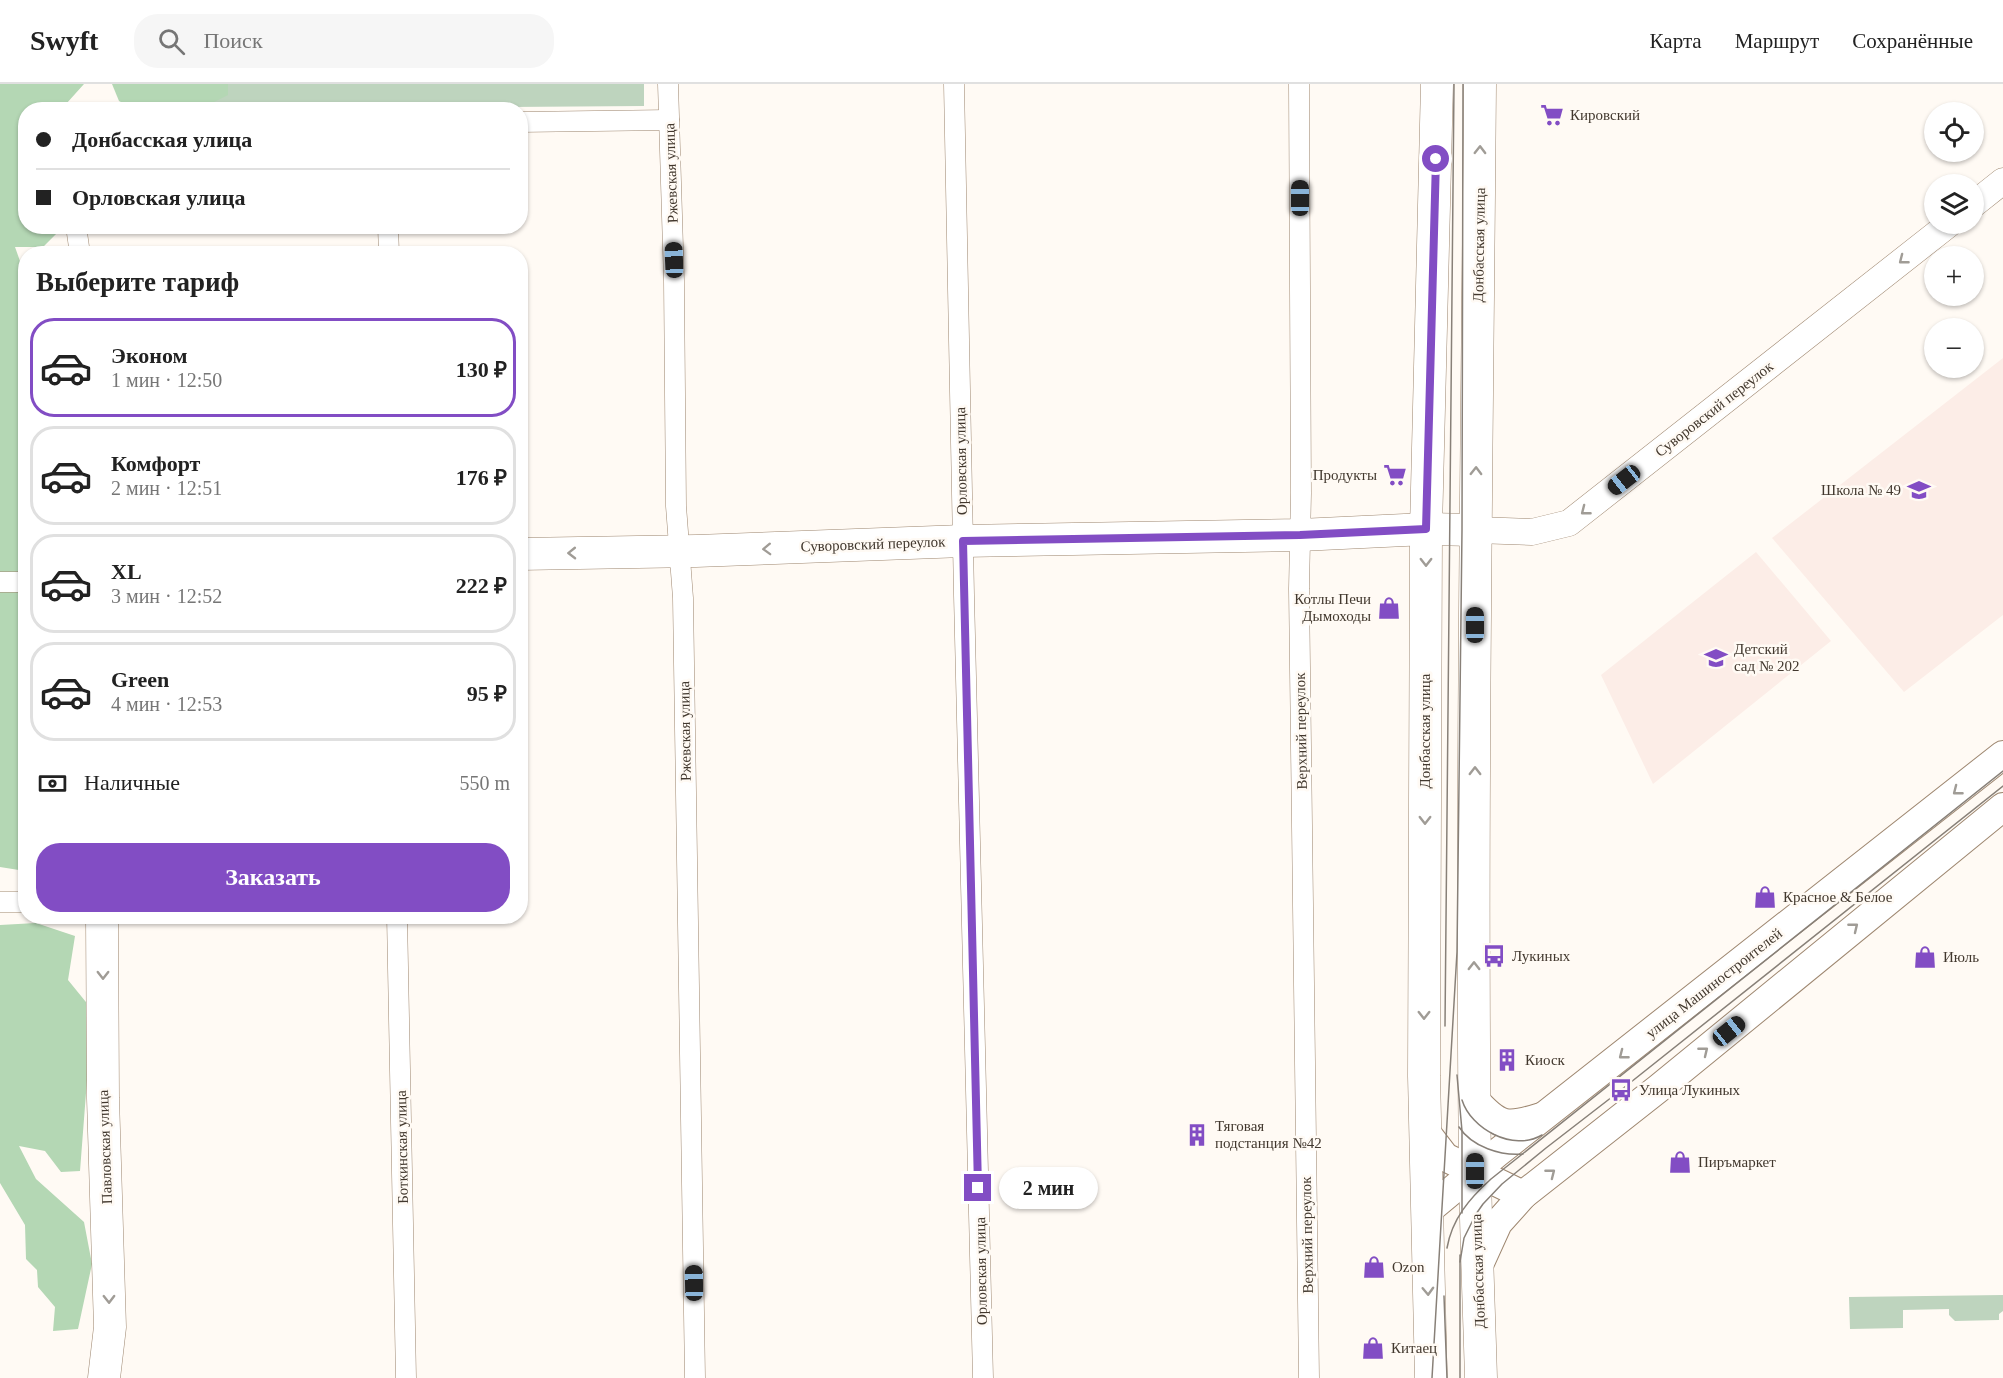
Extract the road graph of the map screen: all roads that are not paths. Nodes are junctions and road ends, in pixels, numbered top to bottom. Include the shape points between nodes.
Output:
1 (668, 84) edge
2 (954, 84) edge
3 (1299, 84) edge
4 (1437, 84) edge
5 (1480, 84) edge
6 (669, 120) junction
7 (528, 122) edge
8 (2003, 181) edge
9 (1984, 196) edge
10 (1936, 234) edge
11 (1426, 529) junction
12 (1476, 530) junction
13 (1300, 535) junction
14 (963, 541) junction
15 (681, 552) junction
16 (528, 554) edge
17 (0, 582) edge
18 (18, 582) edge
19 (2003, 754) edge
20 (2003, 807) edge
21 (0, 902) edge
22 (18, 902) edge
23 (102, 924) edge
24 (397, 924) edge
25 (1475, 1100) junction
26 (1546, 1116) junction
27 (1425, 1131) junction
28 (1475, 1171) junction
29 (1523, 1194) junction
30 (1426, 1212) junction
31 (1478, 1267) junction
32 (104, 1378) edge
33 (406, 1378) edge
34 (695, 1378) edge
35 (983, 1378) edge
36 (1309, 1378) edge
37 (1431, 1378) edge
38 (1481, 1378) edge

1 - 6 street, Ржевская улица
2 - 14 street, Орловская улица
3 - 13 street, Верхний переулок
4 - 11 main road, Донбасская улица
12 -> 5 main road, Донбасская улица
6 - 7 street
6 - 15 street, Ржевская улица via 676,506
8 - 9 street
10 -> 12 street, Суворовский переулок via 1569,523 1532,532
11 - 12 main road, Суворовский переулок
11 - 13 main road, Суворовский переулок
11 -> 27 main road, Донбасская улица
25 -> 12 main road, Донбасская улица
13 - 14 main road, Суворовский переулок
13 - 36 street, Верхний переулок
14 -> 15 main road, Суворовский переулок
14 - 35 street, Орловская улица
15 -> 16 main road, Суворовский переулок
15 - 34 street, Ржевская улица
17 - 18 street
19 -> 26 main road, улица Машиностроителей
29 -> 20 main road
21 - 22 street
23 -> 32 main road, Павловская улица via 110,1328
24 - 33 street, Боткинская улица
25 - 26 main road via 1500,1123 1520,1124
25 - 28 main road, Донбасская улица
26 - 28 main road, улица Машиностроителей
27 - 28 main road via 1445,1157
27 - 30 main road, Донбасская улица
28 - 29 main road
28 - 30 main road, улица Машиностроителей
28 - 31 main road, Донбасская улица
29 - 31 main road via 1498,1223
30 -> 37 main road, Донбасская улица
31 - 38 main road, Донбасская улица

